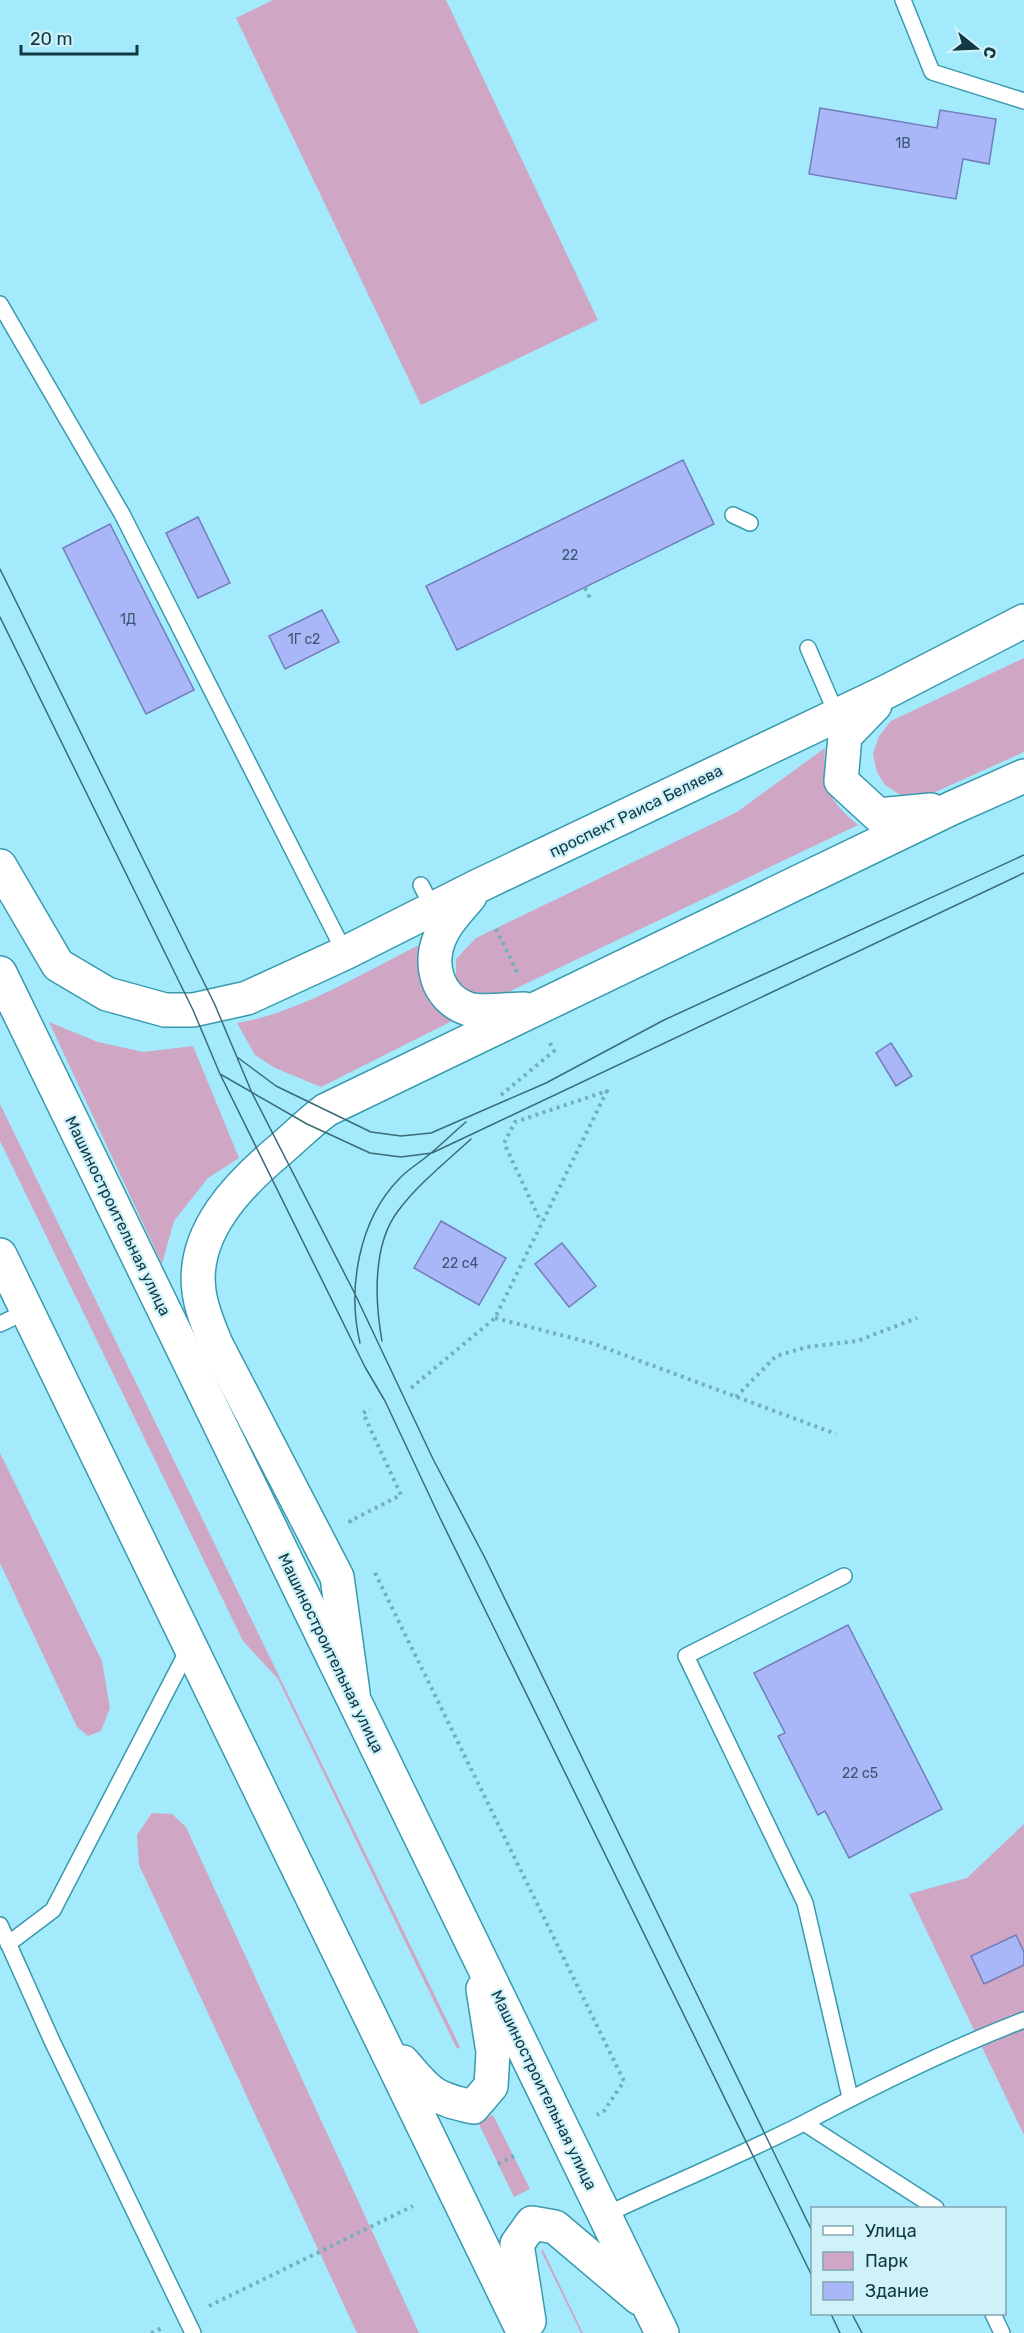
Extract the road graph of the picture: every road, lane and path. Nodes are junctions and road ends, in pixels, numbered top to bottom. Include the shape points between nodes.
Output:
1 (903, 0) edge
2 (1024, 101) edge
3 (0, 304) edge
4 (733, 515) dead end
5 (750, 523) dead end
6 (585, 588) dead end
7 (591, 600) dead end
8 (1024, 621) edge
9 (808, 648) dead end
10 (888, 691) junction
11 (837, 715) junction
12 (1021, 784) edge
13 (951, 808) junction
14 (0, 866) edge
15 (476, 887) junction
16 (496, 928) dead end
17 (345, 953) junction
18 (0, 974) edge
19 (519, 976) dead end
20 (540, 1021) junction
21 (501, 1095) dead end
22 (541, 1222) junction
23 (0, 1255) edge
24 (14, 1317) edge
25 (495, 1318) junction
26 (918, 1318) dead end
27 (411, 1388) dead end
28 (736, 1397) junction
29 (370, 1409) dead end
30 (836, 1434) dead end
31 (355, 1531) dead end
32 (370, 1563) dead end
33 (844, 1576) dead end
34 (190, 1646) junction
35 (354, 1701) junction
36 (0, 1925) edge
37 (8, 1944) junction
38 (477, 1953) junction
39 (1024, 2020) edge
40 (376, 2028) junction
41 (850, 2097) junction
42 (590, 2118) dead end
43 (804, 2122) junction
44 (514, 2156) dead end
45 (498, 2164) dead end
46 (413, 2206) dead end
47 (934, 2207) edge
48 (605, 2215) junction
49 (269, 2276) dead end
50 (994, 2315) edge
51 (656, 2320) edge
52 (194, 2333) edge
53 (524, 2333) edge
54 (531, 2333) edge
55 (1002, 2333) edge

1 - 2 lane via 932,72
3 - 17 lane via 122,514
4 - 5 lane
6 - 7 path
8 - 10 main road, проспект Раиса Беляева
9 - 11 lane
10 - 11 main road, проспект Раиса Беляева
10 - 13 main road via 845,736 841,781 878,815
11 - 15 main road, проспект Раиса Беляева
12 - 13 main road
13 - 20 main road
14 - 17 main road, проспект Раиса Беляева via 58,964 107,994 165,1010 193,1010 247,998
15 - 17 main road, проспект Раиса Беляева via 427,897
15 - 20 main road via 441,933 436,978 446,997 470,1009
16 - 19 path
18 - 35 main road, Машиностроительная улица
20 - 21 path via 554,1052
20 - 35 main road via 326,1110 265,1161 229,1199 205,1240 199,1290 205,1316 337,1577
22 - 22 path via 592,1121 607,1090 515,1122 507,1136 504,1143
22 - 25 path
23 - 24 main road
24 - 34 main road
25 - 27 path
25 - 28 path via 592,1343
26 - 28 path via 857,1341 807,1347 776,1356
28 - 30 path
29 - 31 path via 363,1413 401,1495 350,1521
32 - 42 path via 624,2081 604,2111
33 - 41 lane via 686,1656 805,1903
34 - 37 lane via 52,1910
34 - 40 main road
35 - 38 main road, Машиностроительная улица
36 - 37 lane
37 - 52 lane
38 - 40 main road via 494,2052 491,2086 473,2108 445,2101 425,2089
38 - 48 main road, Машиностроительная улица
39 - 41 lane
40 - 53 main road
41 - 43 lane
43 - 47 lane
43 - 48 lane
44 - 45 path
46 - 49 path
48 - 51 main road, Машиностроительная улица
50 - 55 lane
51 - 54 main road via 555,2227 532,2223 517,2244

